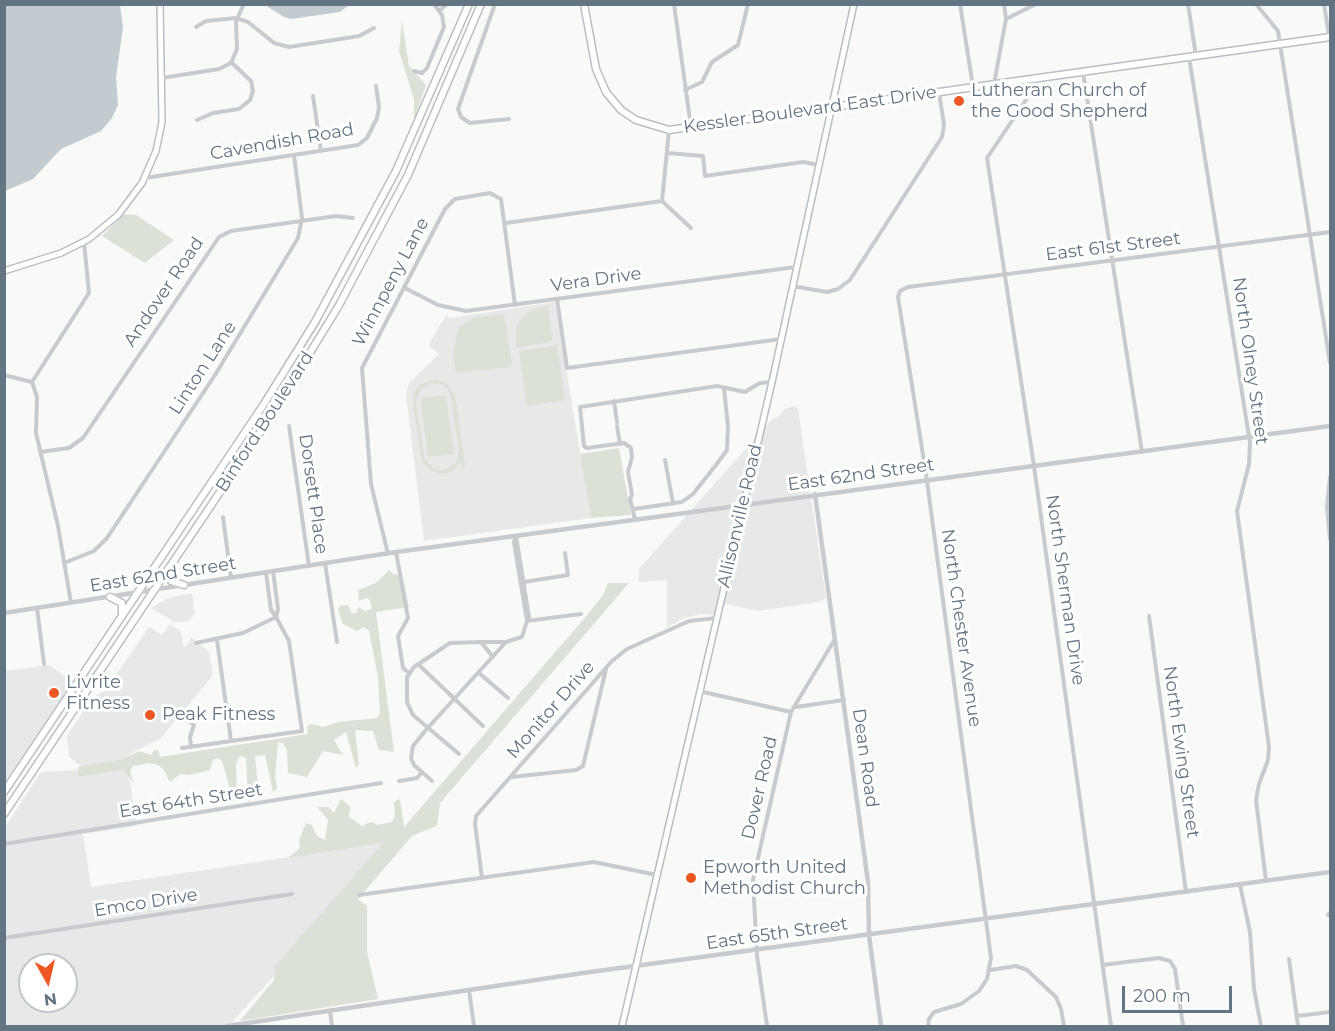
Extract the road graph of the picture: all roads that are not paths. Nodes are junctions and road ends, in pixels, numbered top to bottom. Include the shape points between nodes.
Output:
1 (160, 4) edge
2 (244, 4) edge
3 (434, 4) edge
4 (447, 4) edge
5 (469, 4) edge
6 (481, 4) edge
7 (495, 4) edge
8 (584, 4) edge
9 (674, 4) edge
10 (748, 4) edge
11 (960, 4) edge
12 (1004, 4) edge
13 (1036, 4) edge
14 (1188, 4) edge
15 (1256, 4) edge
16 (1324, 4) edge
17 (853, 5) edge
18 (439, 12) junction
19 (236, 18) junction
20 (1006, 19) junction
21 (196, 27) dead end
22 (374, 28) dead end
23 (1330, 37) edge
24 (1280, 44) junction
25 (1192, 56) junction
26 (231, 62) junction
27 (414, 71) dead end
28 (1082, 72) junction
29 (162, 78) junction
30 (1036, 78) junction
31 (994, 84) junction
32 (376, 86) dead end
33 (973, 87) junction
34 (686, 90) junction
35 (939, 92) junction
36 (313, 96) dead end
37 (831, 108) junction
38 (509, 119) dead end
39 (197, 120) dead end
40 (691, 128) junction
41 (669, 130) junction
42 (321, 151) junction
43 (667, 153) junction
44 (294, 155) junction
45 (819, 165) junction
46 (145, 178) junction
47 (662, 201) junction
48 (353, 218) dead end
49 (302, 221) junction
50 (506, 223) junction
51 (691, 228) dead end
52 (1330, 232) edge
53 (1310, 234) junction
54 (84, 242) junction
55 (1219, 247) junction
56 (1112, 261) junction
57 (796, 267) junction
58 (4, 271) edge
59 (1005, 275) junction
60 (792, 286) junction
61 (405, 288) junction
62 (900, 291) joint
63 (557, 299) junction
64 (514, 305) junction
65 (781, 339) junction
66 (1330, 363) edge
67 (4, 375) edge
68 (32, 382) junction
69 (772, 382) junction
70 (724, 387) junction
71 (614, 401) junction
72 (289, 426) dead end
73 (1330, 426) edge
74 (1249, 438) junction
75 (620, 444) junction
76 (40, 452) junction
77 (1142, 452) junction
78 (665, 460) dead end
79 (1034, 466) junction
80 (1330, 477) edge
81 (927, 479) junction
82 (815, 494) junction
83 (673, 504) junction
84 (744, 504) junction
85 (634, 509) junction
86 (223, 517) dead end
87 (635, 519) junction
88 (516, 536) junction
89 (1330, 539) edge
90 (396, 552) junction
91 (564, 553) dead end
92 (388, 554) junction
93 (64, 563) junction
94 (325, 563) junction
95 (309, 566) junction
96 (168, 569) junction
97 (273, 572) junction
98 (266, 573) junction
99 (231, 578) junction
100 (522, 582) junction
101 (184, 585) junction
102 (154, 590) junction
103 (138, 592) junction
104 (110, 597) junction
105 (71, 601) junction
106 (37, 608) junction
107 (4, 613) edge
108 (581, 614) dead end
109 (1149, 616) dead end
110 (276, 617) junction
111 (716, 618) junction
112 (120, 620) junction
113 (527, 621) junction
114 (835, 639) junction
115 (218, 640) junction
116 (337, 642) dead end
117 (481, 642) junction
118 (506, 642) junction
119 (196, 643) dead end
120 (494, 657) junction
121 (44, 664) dead end
122 (419, 665) junction
123 (607, 668) junction
124 (409, 673) junction
125 (479, 673) junction
126 (699, 691) junction
127 (508, 698) dead end
128 (455, 700) junction
129 (844, 700) junction
130 (796, 707) junction
131 (791, 712) junction
132 (186, 718) dead end
133 (483, 726) dead end
134 (429, 728) junction
135 (231, 741) junction
136 (191, 747) junction
137 (182, 748) dead end
138 (459, 754) dead end
139 (422, 772) junction
140 (511, 777) junction
141 (399, 781) dead end
142 (432, 781) dead end
143 (381, 783) dead end
144 (4, 792) edge
145 (4, 814) edge
146 (4, 844) edge
147 (1330, 872) edge
148 (657, 875) junction
149 (482, 878) junction
150 (1266, 881) junction
151 (1239, 885) junction
152 (1186, 892) junction
153 (292, 894) dead end
154 (359, 896) dead end
155 (1094, 904) junction
156 (987, 919) junction
157 (868, 935) junction
158 (4, 938) edge
159 (758, 950) junction
160 (1289, 959) dead end
161 (1102, 965) junction
162 (636, 966) junction
163 (990, 970) junction
164 (469, 990) junction
165 (330, 1011) junction
166 (1330, 1012) edge
167 (1297, 1016) junction
168 (227, 1026) edge
169 (332, 1026) edge
170 (474, 1026) edge
171 (622, 1026) edge
172 (767, 1026) edge
173 (881, 1026) edge
174 (928, 1026) edge
175 (1064, 1026) edge
176 (1111, 1026) edge
177 (1183, 1026) edge
178 (1261, 1026) edge
179 (1298, 1026) edge

1 - 29 main road
2 - 19 street
3 - 18 street
4 - 18 street
5 - 103 main road, Binford Boulevard via 409,144 333,291 270,395
6 - 96 main road, Binford Boulevard via 421,149 352,284
7 - 38 street via 458,109 470,123
8 - 41 main road, Kessler Boulevard East Drive via 596,69 606,92 636,120
9 - 34 street
10 - 34 street via 738,45 712,62 702,82
11 - 33 street
12 - 20 street
13 - 20 street
14 - 25 street, North Olney Street
15 - 24 street via 1276,27
16 - 23 street
17 - 37 main road, Allisonville Road
18 - 27 street via 444,27 427,68 422,73
19 - 21 street via 206,21
19 - 22 street via 286,46 359,36
19 - 26 street via 237,51
20 - 31 street
23 - 24 main road, Kessler Boulevard East Drive
24 - 25 main road, Kessler Boulevard East Drive
24 - 53 street
25 - 28 main road, Kessler Boulevard East Drive
25 - 55 street, North Olney Street
26 - 29 street via 221,69
26 - 39 street via 251,81 249,102 239,109
28 - 30 main road, Kessler Boulevard East Drive
28 - 56 street
29 - 46 main road via 161,131
30 - 31 main road, Kessler Boulevard East Drive
30 - 59 street, North Sherman Drive via 1032,91 987,158
31 - 33 main road, Kessler Boulevard East Drive
32 - 42 street, Cavendish Road via 379,113 366,139 357,146
33 - 35 main road, Kessler Boulevard East Drive
34 - 40 street
35 - 37 main road, Kessler Boulevard East Drive
35 - 60 street via 942,137 850,280 827,292
36 - 42 street
37 - 40 main road, Kessler Boulevard East Drive
37 - 45 main road, Allisonville Road
40 - 41 main road, Kessler Boulevard East Drive
41 - 43 street
42 - 44 street, Cavendish Road
43 - 45 street via 703,156 705,176 803,162
43 - 47 street
44 - 46 street, Cavendish Road
44 - 49 street, Linton Lane
45 - 57 main road, Allisonville Road
46 - 54 main road via 118,215
47 - 50 street
47 - 51 street
48 - 49 street, Andover Road
49 - 76 street, Andover Road via 231,231 216,239 83,438 69,448
49 - 93 street, Linton Lane via 298,238 259,306 107,538 94,551
50 - 61 street, Winnpeny Lane via 499,196 490,193 450,203
50 - 64 street
52 - 53 street, East 61st Street
53 - 55 street, East 61st Street
53 - 66 street
54 - 58 main road
54 - 68 street via 89,293
55 - 56 street, East 61st Street
55 - 74 street, North Olney Street
56 - 59 street, East 61st Street
56 - 77 street
57 - 60 main road, Allisonville Road
57 - 63 street, Vera Drive
59 - 62 street, East 61st Street
59 - 79 street, North Sherman Drive
60 - 65 main road, Allisonville Road
61 - 64 street, Vera Drive via 458,311
61 - 92 street, Winnpeny Lane via 366,357 361,376 371,484
62 - 81 street, North Chester Avenue
63 - 64 street, Vera Drive
63 - 65 street via 567,368
65 - 69 main road, Allisonville Road
67 - 68 street
68 - 76 street via 37,394 34,421
69 - 70 street via 760,383 745,392
69 - 84 main road, Allisonville Road
70 - 71 street
70 - 83 street via 727,450 697,488 682,502
71 - 75 street
71 - 75 street via 583,405 579,409 584,446
72 - 95 street, Dorsett Place
73 - 74 street, East 62nd Street
74 - 77 street, East 62nd Street
74 - 150 street, North Olney Street via 1249,460 1237,511 1269,745 1256,800
75 - 85 street via 631,447 628,472
76 - 93 street
77 - 79 street, East 62nd Street
78 - 83 street
79 - 81 street, East 62nd Street
79 - 155 street, North Sherman Drive
80 - 89 street
81 - 82 street, East 62nd Street
81 - 156 street, North Chester Avenue
82 - 84 street, East 62nd Street
82 - 114 street, Dean Road
83 - 85 street
84 - 87 street, East 62nd Street
84 - 111 main road, Allisonville Road
85 - 87 street
86 - 99 street
87 - 88 street, East 62nd Street
88 - 90 street, East 62nd Street
88 - 100 street
90 - 92 street, East 62nd Street
90 - 124 street via 408,617 398,636 403,668
91 - 100 street via 568,575
92 - 94 street, East 62nd Street
93 - 105 street
94 - 95 street, East 62nd Street
94 - 116 street
95 - 97 street, East 62nd Street
96 - 101 main road via 171,580
96 - 102 main road, Binford Boulevard
97 - 98 street, East 62nd Street
97 - 110 street
98 - 99 street, East 62nd Street
98 - 110 street via 271,610
99 - 101 street, East 62nd Street
100 - 113 street
101 - 102 street, East 62nd Street
102 - 103 street, East 62nd Street
102 - 145 main road, Binford Boulevard
103 - 104 street, East 62nd Street
103 - 112 main road, Binford Boulevard
104 - 105 street, East 62nd Street
104 - 112 main road via 122,603
105 - 106 street, East 62nd Street
106 - 107 street, East 62nd Street
106 - 121 street
108 - 113 street
109 - 152 street, North Ewing Street
110 - 115 street via 253,630
110 - 135 street via 289,641 302,730
111 - 123 street, Monitor Drive via 689,621 627,649
111 - 126 main road, Allisonville Road
112 - 144 main road, Binford Boulevard
113 - 118 street via 522,637
114 - 129 street, Dean Road
114 - 130 street
115 - 119 street
115 - 135 street
117 - 118 street
117 - 120 street
117 - 122 street via 446,644
118 - 120 street
120 - 125 street
122 - 124 street
122 - 128 street
123 - 140 street, Monitor Drive
123 - 140 street via 583,766
124 - 134 street via 409,709
125 - 127 street
125 - 128 street
126 - 131 street
126 - 148 main road, Allisonville Road
128 - 133 street
128 - 134 street
129 - 130 street
129 - 157 street, Dean Road via 869,884
130 - 131 street
131 - 159 street, Dover Road via 753,884
132 - 136 street via 195,726
134 - 138 street
134 - 139 street via 411,753 412,762
135 - 136 street
136 - 137 street
139 - 141 street via 417,778
139 - 142 street
140 - 149 street, Monitor Drive via 475,819
143 - 146 street, East 64th Street
147 - 150 street, East 65th Street
148 - 149 street via 597,862
148 - 162 main road, Allisonville Road
149 - 154 street
150 - 151 street, East 65th Street
151 - 152 street, East 65th Street
151 - 178 street via 1250,932
152 - 155 street, East 65th Street
153 - 158 street, Emco Drive
155 - 156 street, East 65th Street
155 - 161 street, North Sherman Drive
156 - 157 street, East 65th Street
156 - 163 street, North Chester Avenue
157 - 159 street, East 65th Street
157 - 173 street, Dean Road
159 - 162 street, East 65th Street
159 - 172 street, Dover Road
160 - 167 street
161 - 176 street, North Sherman Drive
161 - 177 street via 1159,958 1170,961 1175,969
162 - 164 street, East 65th Street
162 - 171 main road, Allisonville Road
163 - 174 street via 985,984 974,996 934,1012
163 - 175 street via 1016,966 1027,970 1056,997
164 - 165 street, East 65th Street
164 - 170 street
165 - 168 street, East 65th Street
165 - 169 street
166 - 167 street
167 - 179 street

